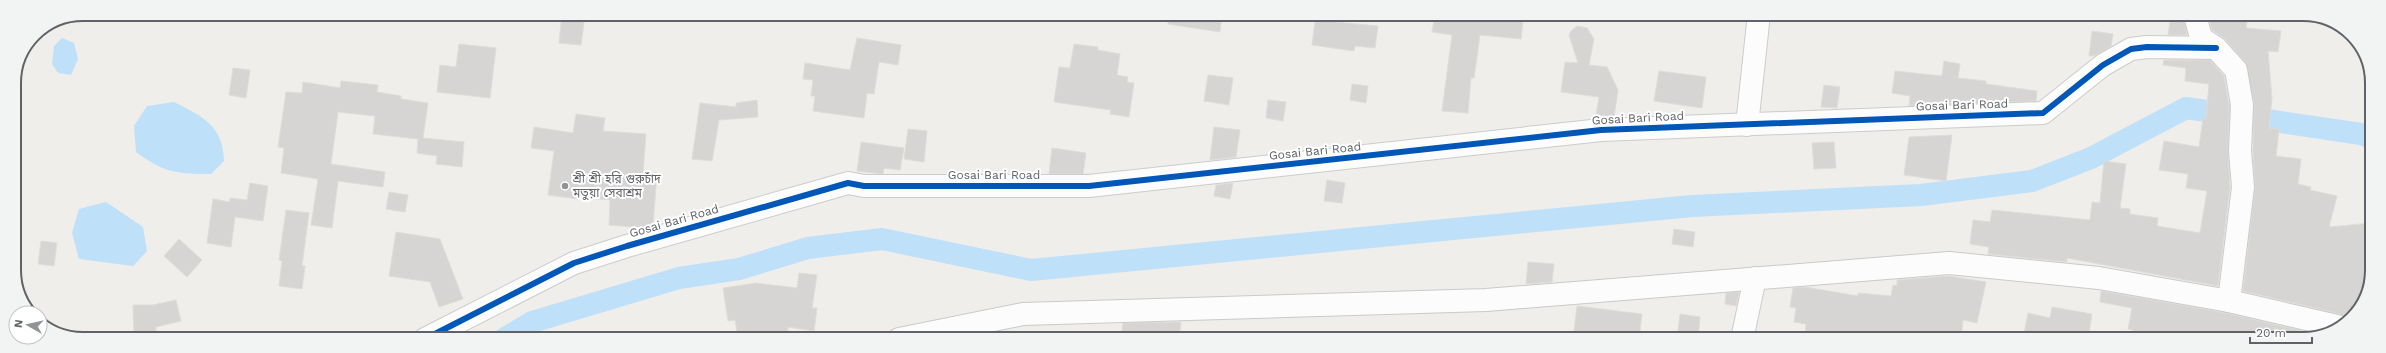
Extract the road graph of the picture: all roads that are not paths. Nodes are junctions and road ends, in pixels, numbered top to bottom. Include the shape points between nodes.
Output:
1 (1758, 21) edge
2 (2197, 21) edge
3 (2216, 48) junction
4 (1747, 125) junction
5 (1755, 278) junction
6 (2229, 301) junction
7 (2332, 325) edge
8 (436, 332) edge
9 (934, 332) edge
10 (1743, 332) edge

1 - 4 street
2 - 3 street via 2202,38
3 - 4 street, Gosai Bari Road via 2147,47 2131,50 2103,65 2043,113
3 - 6 street via 2236,70 2242,105 2240,151 2243,187
4 - 8 street, Gosai Bari Road via 1601,130 1089,186 864,186 848,183 574,263
5 - 6 street via 1949,263 2099,278
5 - 9 street via 1486,300 1023,314
5 - 10 street
6 - 7 street

